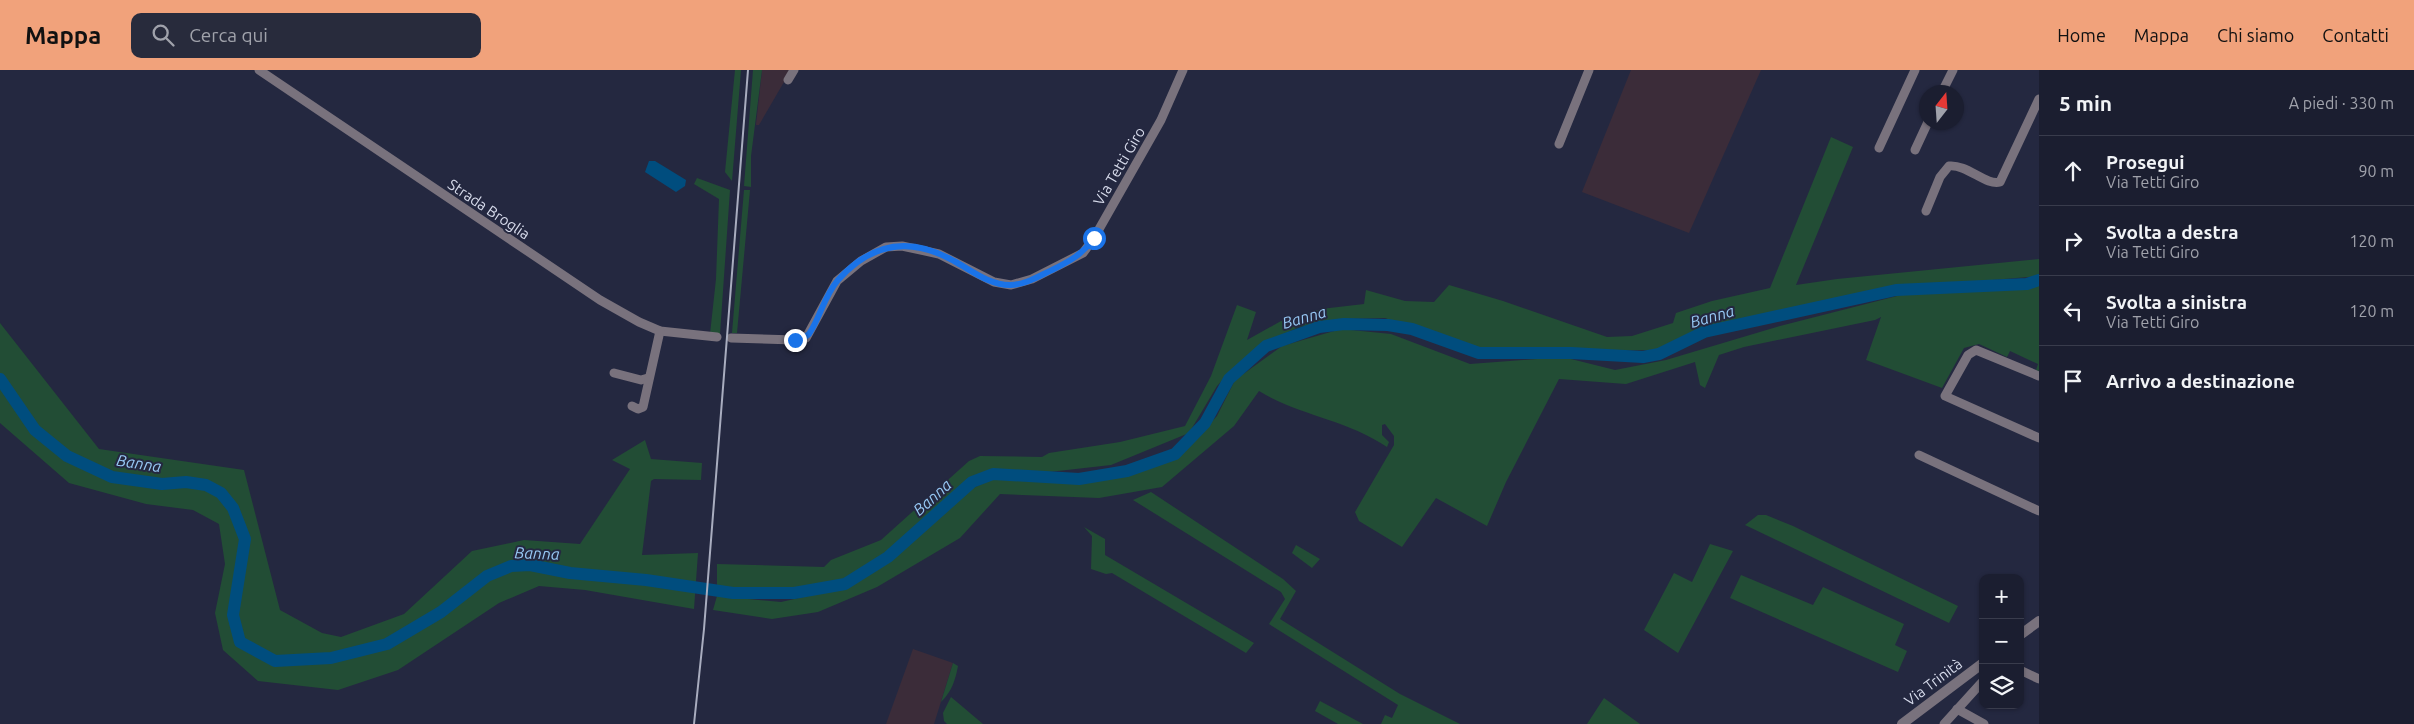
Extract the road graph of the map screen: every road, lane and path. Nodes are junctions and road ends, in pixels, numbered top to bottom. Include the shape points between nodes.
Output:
1 (259, 70) edge
2 (794, 70) edge
3 (1184, 70) edge
4 (1589, 70) edge
5 (1915, 70) edge
6 (1953, 70) edge
7 (788, 80) dead end
8 (1946, 85) edge
9 (2039, 99) edge
10 (1924, 130) edge
11 (1559, 144) dead end
12 (1879, 148) dead end
13 (1915, 150) dead end
14 (1926, 211) dead end
15 (660, 331) junction
16 (717, 337) dead end
17 (731, 338) dead end
18 (614, 373) dead end
19 (2039, 376) edge
20 (648, 378) junction
21 (632, 406) dead end
22 (2039, 438) edge
23 (1919, 455) dead end
24 (2039, 511) edge
25 (2039, 621) edge
26 (2024, 632) edge
27 (1982, 664) edge
28 (2024, 672) edge
29 (2039, 679) edge
30 (1979, 685) edge
31 (1957, 709) junction
32 (1902, 724) edge
33 (1944, 724) edge
34 (1984, 724) edge

1 - 15 street, Strada Broglia via 600,300
2 - 7 street
3 - 17 street, Via Tetti Giro via 1162,120 1101,226 1087,248 1074,258 1032,280 1011,285 982,277 939,254 908,246 892,246 870,255 838,281 806,338
4 - 11 street
5 - 12 street
6 - 8 street
9 - 14 street via 2000,182 1993,183 1972,171 1949,166 1940,177
10 - 13 street
15 - 16 street, Strada Broglia
15 - 20 street
18 - 20 street via 641,380
19 - 22 street via 1976,350 1968,354 1945,396
20 - 21 street via 643,407
23 - 24 street
25 - 26 street
27 - 32 street, Via Trinità
28 - 29 street
30 - 31 street
31 - 33 street
31 - 34 street

